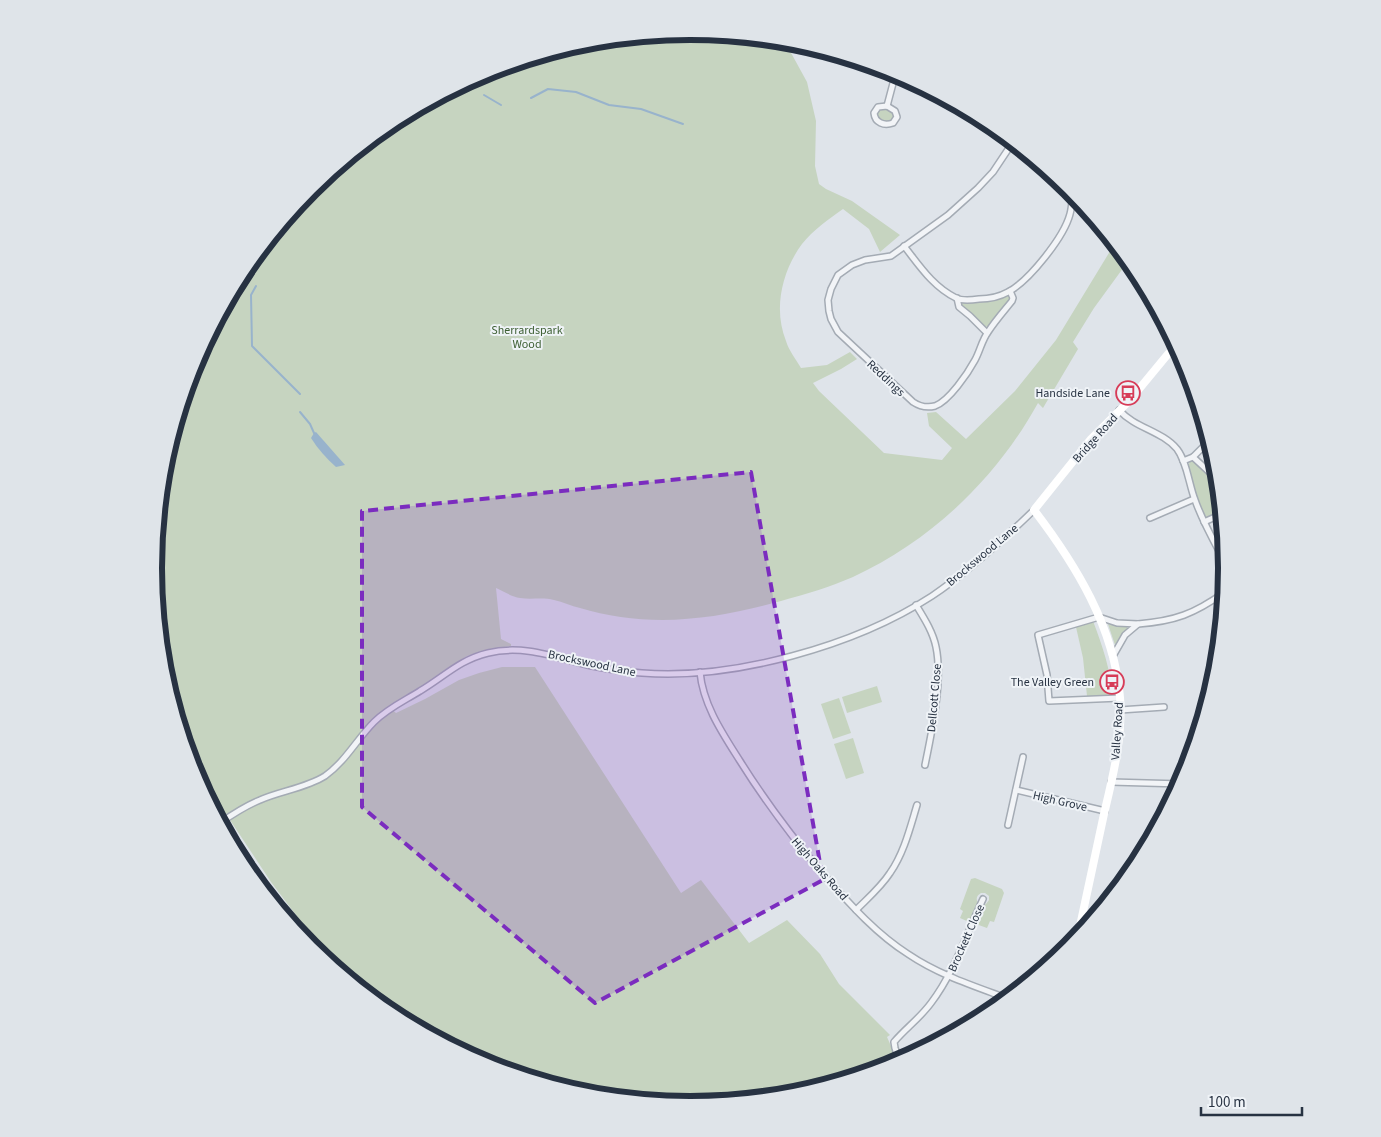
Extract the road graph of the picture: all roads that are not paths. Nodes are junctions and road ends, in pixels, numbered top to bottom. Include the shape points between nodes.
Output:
1 (894, 80) edge
2 (887, 106) junction
3 (1010, 147) edge
4 (1072, 203) edge
5 (904, 246) junction
6 (1010, 291) junction
7 (957, 298) junction
8 (987, 333) junction
9 (1172, 350) edge
10 (1119, 410) junction
11 (1204, 446) edge
12 (1194, 457) junction
13 (1183, 461) junction
14 (1210, 471) edge
15 (1194, 499) junction
16 (1034, 510) junction
17 (1216, 517) edge
18 (1150, 518) dead end
19 (1204, 522) junction
20 (1218, 548) edge
21 (1218, 597) edge
22 (916, 606) junction
23 (1099, 617) junction
24 (1138, 624) junction
25 (1112, 657) junction
26 (700, 672) junction
27 (1120, 698) junction
28 (1164, 706) dead end
29 (1120, 710) junction
30 (1023, 757) dead end
31 (925, 765) dead end
32 (1111, 782) junction
33 (1173, 784) edge
34 (1016, 790) junction
35 (917, 805) dead end
36 (1105, 811) junction
37 (226, 819) edge
38 (1008, 824) dead end
39 (983, 899) dead end
40 (856, 910) junction
41 (1080, 925) edge
42 (948, 976) junction
43 (1001, 996) edge
44 (897, 1055) edge

1 - 2 street
2 - 2 street via 895,111 897,117 889,124 879,123 874,116 875,111 878,107
3 - 5 street, Reddings via 978,188 948,215
4 - 6 street via 1070,215 1047,254 1024,281
5 - 7 street via 936,285
5 - 8 street, Reddings via 891,256 864,260 838,275 828,300 829,311 830,319 844,339 913,402 926,407 940,404 960,383
6 - 7 street via 984,299
6 - 8 street, Reddings via 1012,301
7 - 8 street via 959,307
9 - 10 main road, Bridge Road
10 - 13 street via 1172,444
10 - 16 main road, Bridge Road
11 - 12 street
12 - 13 street
12 - 14 street
13 - 15 street
15 - 18 street
15 - 19 street
16 - 22 street, Brockswood Lane via 970,568
16 - 23 main road, Valley Road via 1073,564
17 - 19 street
19 - 20 street
21 - 24 street via 1188,614
22 - 26 street, Brockswood Lane via 860,632 790,656
22 - 31 street, Dellcott Close via 932,635 938,658 938,688
23 - 24 street via 1117,623
23 - 25 main road, Valley Road
23 - 27 street via 1038,635 1049,701
24 - 25 street via 1121,641
25 - 27 main road, Valley Road
26 - 37 street, Brockswood Lane via 619,671 540,652 489,652 456,665 394,706 324,776 260,800
26 - 40 street, High Oaks Road via 700,681 716,722 754,785 801,847
27 - 29 main road, Valley Road
28 - 29 street
29 - 32 main road, Valley Road
30 - 34 street, High Grove
32 - 33 street
32 - 36 main road, Valley Road
34 - 36 street, High Grove
34 - 38 street, High Grove
35 - 40 street via 894,866 884,882
36 - 41 main road, Valley Road
39 - 42 street, Brockett Close
40 - 42 street, High Oaks Road via 908,954
42 - 43 street, High Oaks Road
42 - 44 street, Brockett Close via 927,1009 894,1042

